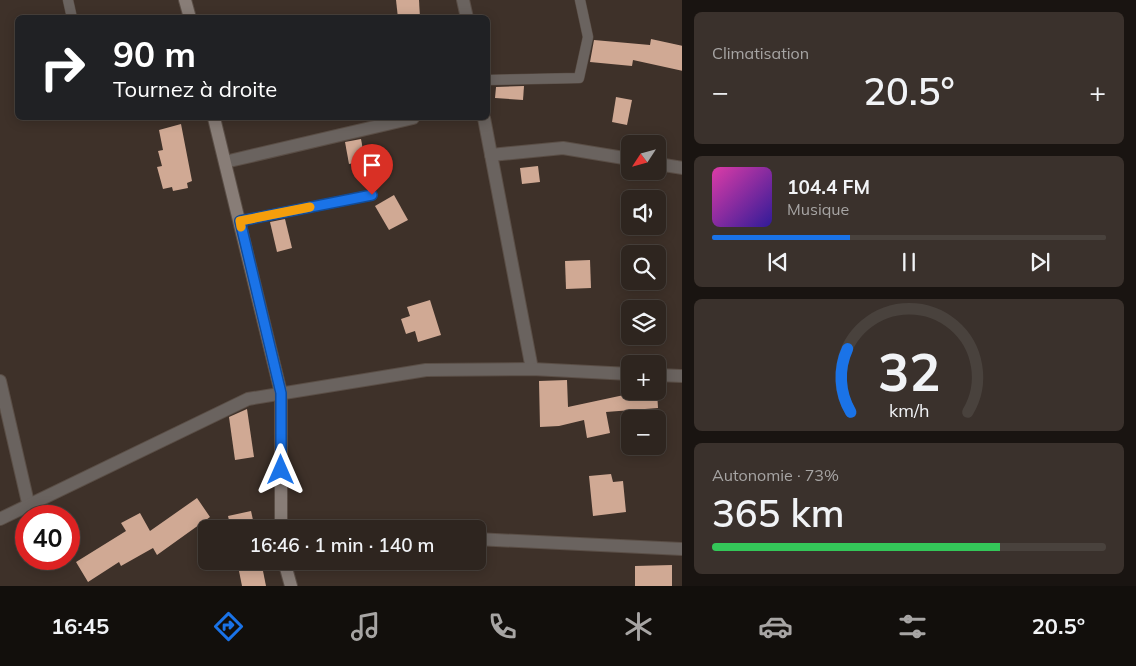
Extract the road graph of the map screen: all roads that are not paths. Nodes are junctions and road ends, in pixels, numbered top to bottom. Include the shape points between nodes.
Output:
1 (68, 0) edge
2 (185, 0) edge
3 (463, 0) edge
4 (580, 0) edge
5 (71, 15) edge
6 (189, 15) edge
7 (466, 15) edge
8 (490, 80) edge
9 (214, 120) edge
10 (404, 120) edge
11 (484, 120) edge
12 (491, 155) junction
13 (621, 158) edge
14 (225, 162) junction
15 (666, 165) edge
16 (682, 168) edge
17 (372, 195) dead end
18 (240, 221) junction
19 (532, 369) junction
20 (621, 374) edge
21 (666, 375) edge
22 (682, 376) edge
23 (0, 381) edge
24 (281, 393) junction
25 (29, 505) edge
26 (33, 505) edge
27 (15, 513) edge
28 (0, 519) edge
29 (281, 520) edge
30 (486, 539) edge
31 (682, 549) edge
32 (287, 570) edge
33 (291, 586) edge

1 - 5 lane
2 - 6 street
3 - 7 street
4 - 8 lane via 588,37 579,78
9 - 14 street
10 - 14 street
11 - 12 street
12 - 13 street via 563,148
12 - 19 street
14 - 18 street
15 - 16 street
17 - 18 lane
18 - 24 street
19 - 20 street
19 - 24 street via 426,370
21 - 22 street
23 - 25 street
24 - 26 street via 248,399
24 - 29 street
27 - 28 street
30 - 31 street
32 - 33 street

